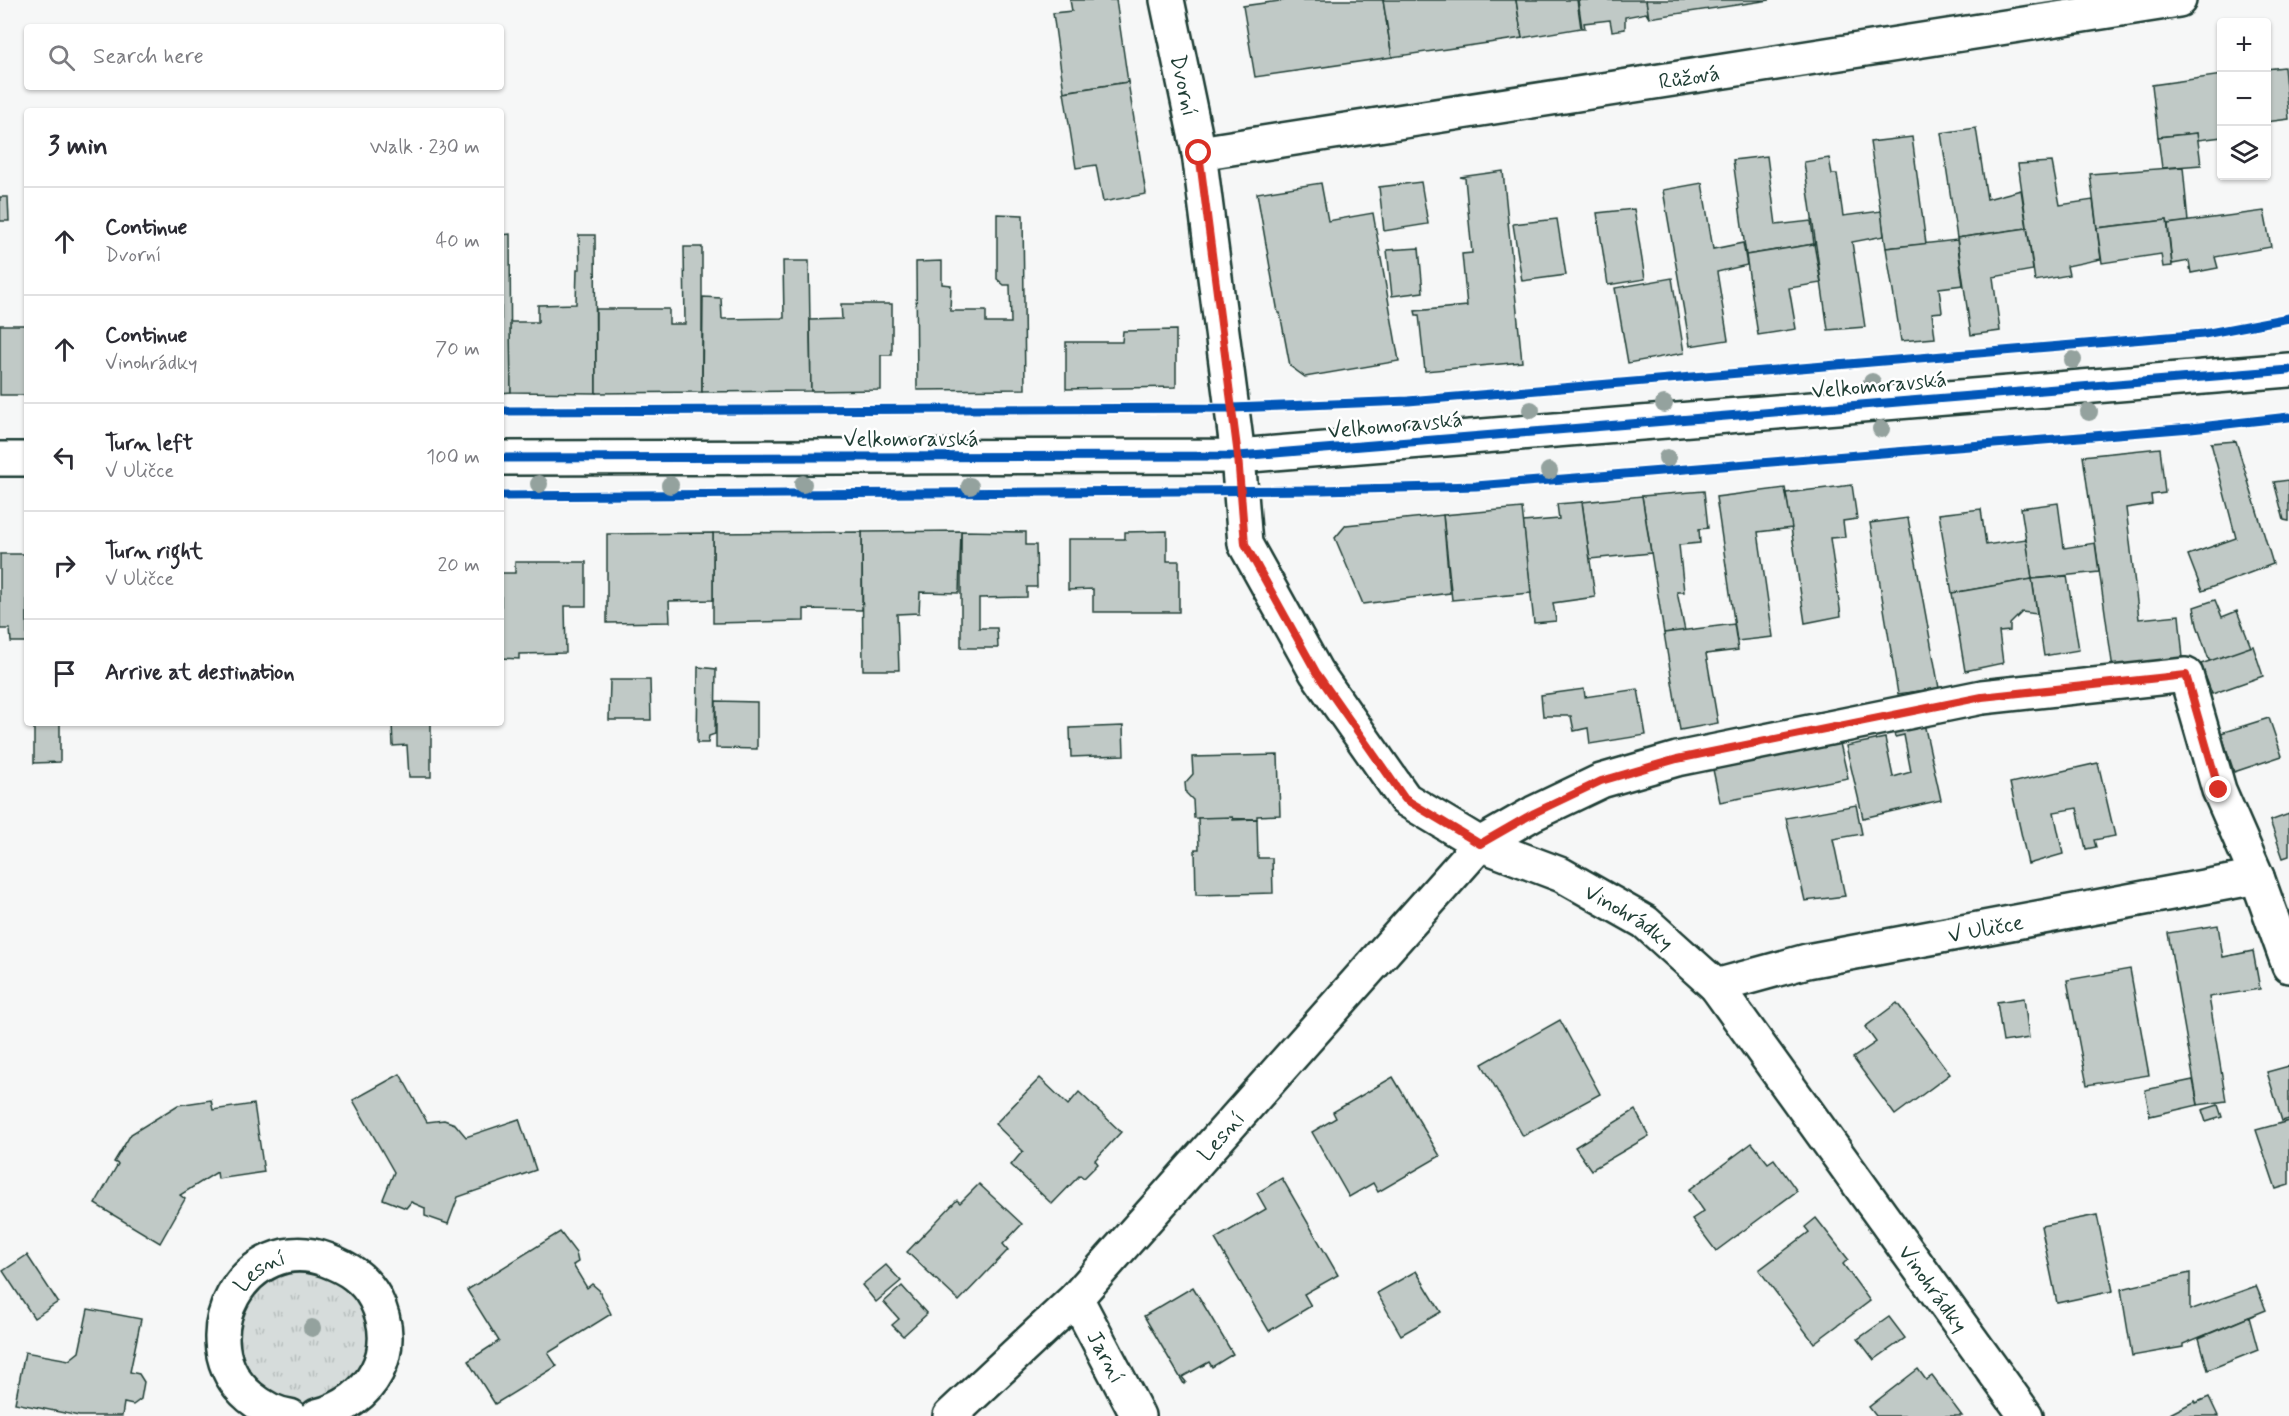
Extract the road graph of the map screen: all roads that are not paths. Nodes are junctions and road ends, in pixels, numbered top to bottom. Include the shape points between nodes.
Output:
1 (1167, 0) edge
2 (2179, 0) edge
3 (1199, 153) junction
4 (2289, 370) edge
5 (1238, 456) junction
6 (504, 458) edge
7 (0, 459) edge
8 (24, 459) edge
9 (1480, 844) junction
10 (2256, 877) junction
11 (2289, 966) edge
12 (1716, 986) junction
13 (1076, 1298) junction
14 (332, 1414) edge
15 (290, 1416) edge
16 (950, 1416) edge
17 (1138, 1416) edge
18 (2026, 1416) edge

1 - 3 street, Dvorní
2 - 3 street, Růžová
3 - 5 street, Dvorní
4 - 5 street, Velkomoravská
5 - 6 street, Velkomoravská
5 - 9 street, Vinohrádky via 1245,544 1316,672 1405,799
7 - 8 street
9 - 10 street via 1601,781 1677,759 1982,697 2186,675 2219,790
9 - 12 street, Vinohrádky via 1562,875 1645,922
9 - 13 street, Lesní
10 - 11 street
10 - 12 street, V Uličce via 1807,961
12 - 18 street, Vinohrádky
13 - 16 street, Lesní
13 - 17 street, Jarní
14 - 15 street, Lesní via 362,1394 379,1368 386,1340 382,1312 369,1286 347,1267 312,1254 283,1256 245,1278 228,1302 221,1335 225,1363 239,1388 261,1406

